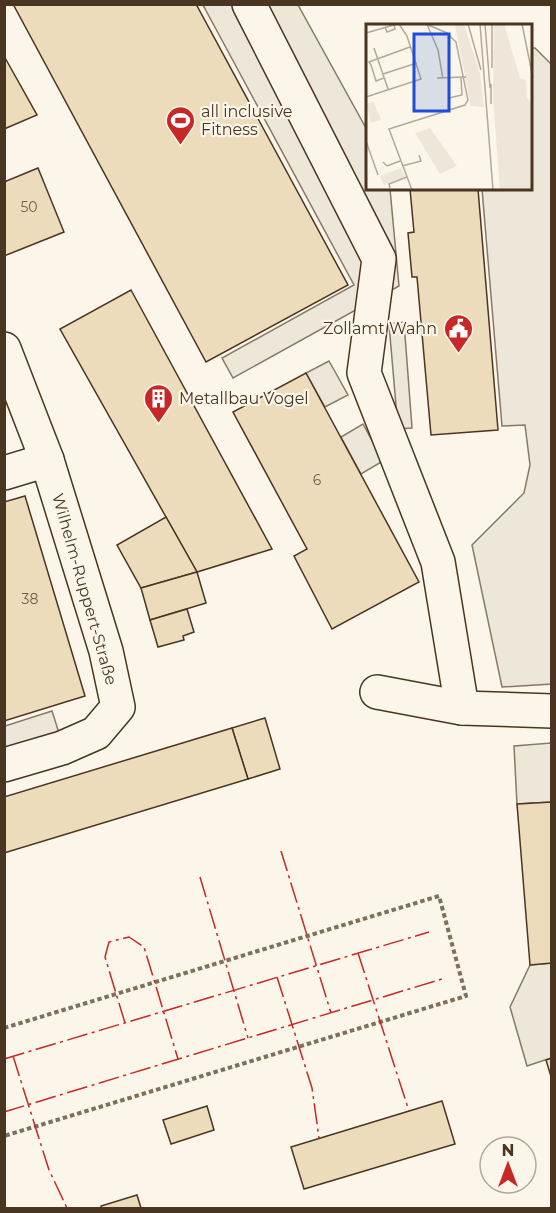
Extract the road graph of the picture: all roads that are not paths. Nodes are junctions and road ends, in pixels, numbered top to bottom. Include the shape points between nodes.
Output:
1 (249, 4) edge
2 (4, 349) edge
3 (47, 460) junction
4 (4, 473) edge
5 (377, 692) dead end
6 (462, 708) junction
7 (552, 711) edge
8 (4, 765) edge

1 - 6 street via 379,259 364,373 438,562
2 - 3 street, Wilhelm-Ruppert-Straße
3 - 4 street
3 - 8 street, Wilhelm-Ruppert-Straße via 106,651 118,707 96,734
5 - 6 street
6 - 7 street

